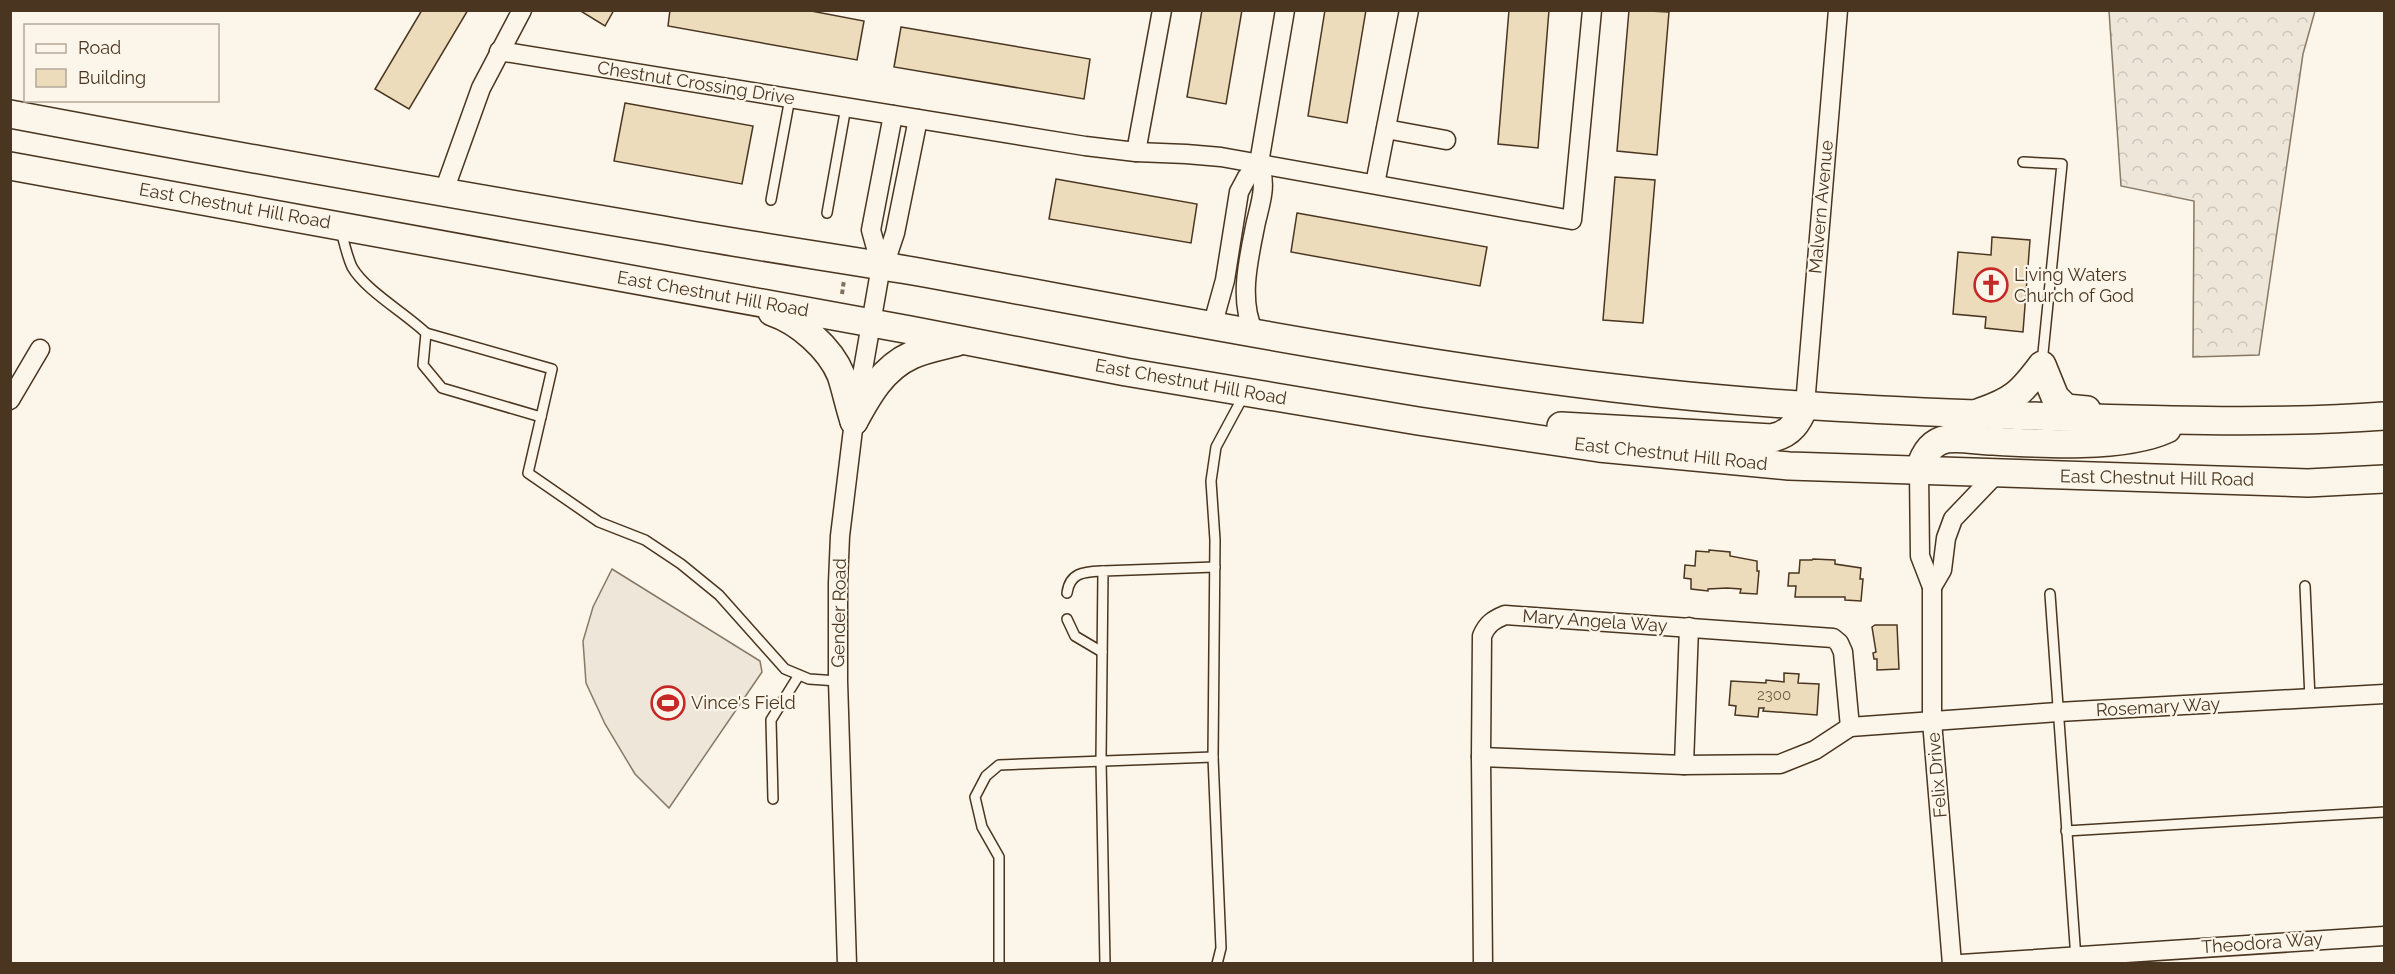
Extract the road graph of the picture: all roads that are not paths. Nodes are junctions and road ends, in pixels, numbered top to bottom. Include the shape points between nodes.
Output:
1 (522, 10) edge
2 (1162, 10) edge
3 (1286, 10) edge
4 (1409, 10) edge
5 (1592, 10) edge
6 (1838, 10) edge
7 (499, 51) junction
8 (790, 98) junction
9 (846, 107) junction
10 (10, 114) edge
11 (893, 115) junction
12 (918, 119) junction
13 (60, 123) junction
14 (10, 128) edge
15 (1386, 129) junction
16 (1446, 140) dead end
17 (1136, 152) junction
18 (2023, 162) dead end
19 (1259, 163) junction
20 (10, 166) edge
21 (1375, 184) junction
22 (444, 191) junction
23 (771, 200) dead end
24 (827, 213) dead end
25 (339, 226) junction
26 (881, 266) junction
27 (728, 297) junction
28 (870, 324) junction
29 (1208, 324) junction
30 (1254, 332) junction
31 (426, 333) junction
32 (963, 340) junction
33 (40, 349) dead end
34 (2042, 366) junction
35 (1246, 392) junction
36 (10, 400) edge
37 (1805, 405) junction
38 (1973, 414) junction
39 (2385, 416) edge
40 (541, 417) junction
41 (854, 421) junction
42 (2184, 421) junction
43 (1482, 430) junction
44 (1919, 471) junction
45 (1996, 474) junction
46 (2385, 478) edge
47 (1215, 567) junction
48 (1103, 571) junction
49 (2305, 586) dead end
50 (1932, 587) junction
51 (1067, 593) dead end
52 (2050, 594) dead end
53 (1067, 619) dead end
54 (1689, 627) junction
55 (1102, 652) junction
56 (799, 675) junction
57 (838, 681) junction
58 (2385, 694) edge
59 (2310, 699) junction
60 (2058, 712) junction
61 (1932, 722) junction
62 (1850, 727) junction
63 (1480, 757) junction
64 (1213, 758) junction
65 (1101, 760) junction
66 (1684, 765) junction
67 (773, 799) dead end
68 (2385, 812) edge
69 (2066, 831) junction
70 (2385, 936) edge
71 (2076, 959) edge
72 (848, 963) edge
73 (999, 963) edge
74 (1105, 963) edge
75 (1217, 963) edge
76 (1483, 963) edge
77 (1952, 963) edge
78 (1960, 963) edge

1 - 7 street
2 - 17 street
3 - 19 street
4 - 15 street
5 - 21 street, Chestnut Crossing Drive via 1572,220
6 - 37 street, Malvern Avenue
7 - 8 street, Chestnut Crossing Drive
7 - 22 street
8 - 9 street, Chestnut Crossing Drive
8 - 23 lane
9 - 11 street, Chestnut Crossing Drive
9 - 24 lane
10 - 13 main road
11 - 12 street, Chestnut Crossing Drive
11 - 26 street via 871,230
12 - 17 street, Chestnut Crossing Drive
12 - 26 street via 895,233
13 - 14 main road
13 - 22 main road
15 - 16 street
15 - 21 street
17 - 19 street, Chestnut Crossing Drive via 1186,153
18 - 34 lane via 2062,164
19 - 21 street, Chestnut Crossing Drive
19 - 29 street via 1239,192 1225,280 1215,316
19 - 30 street via 1264,177 1263,194 1245,294
20 - 25 main road, East Chestnut Hill Road
22 - 26 main road
25 - 27 main road, East Chestnut Hill Road
25 - 31 lane via 352,267 370,288
26 - 28 street, Gender Road
26 - 29 main road
27 - 28 main road, East Chestnut Hill Road
27 - 41 main road via 780,315 808,333 832,358
28 - 32 main road, East Chestnut Hill Road
28 - 41 street, Gender Road
29 - 30 main road
30 - 37 main road via 1618,388
31 - 40 lane via 423,365 442,388
31 - 40 lane via 552,369
32 - 35 main road, East Chestnut Hill Road
32 - 41 main road via 912,354 892,367 869,392
33 - 36 street
34 - 38 main road via 2005,403
34 - 42 main road via 2055,397 2066,408 2147,412
35 - 43 main road, East Chestnut Hill Road
35 - 47 lane via 1216,447 1211,481
37 - 38 main road
37 - 43 main road via 1792,428 1772,438 1533,424
38 - 42 main road
39 - 42 main road via 2317,421
40 - 56 lane via 528,473 599,522 645,540 681,564 719,595 785,669
41 - 57 street, Gender Road via 840,536
42 - 44 main road via 2157,434 2077,443 1946,439 1923,456
43 - 44 main road, East Chestnut Hill Road via 1599,448 1789,466
44 - 45 main road, East Chestnut Hill Road
44 - 50 street, Felix Drive via 1920,556
45 - 46 main road, East Chestnut Hill Road via 2308,483
45 - 50 street, Felix Drive via 1953,519 1942,570
47 - 48 lane
47 - 64 lane
48 - 51 lane via 1080,572 1068,584
48 - 55 lane
49 - 59 lane
50 - 61 street, Felix Drive
52 - 60 lane
53 - 55 lane via 1075,636
54 - 62 street, Mary Angela Way via 1833,638 1843,652
54 - 63 street, Mary Angela Way via 1505,615 1494,620 1482,636
54 - 66 street
55 - 65 lane
56 - 57 lane
56 - 67 lane via 771,720
57 - 72 street, Gender Road
58 - 59 street, Rosemary Way
59 - 60 street, Rosemary Way
60 - 61 street, Rosemary Way
60 - 69 lane
61 - 62 street
61 - 77 street, Felix Drive
62 - 66 street via 1815,750 1780,764
63 - 66 street
63 - 76 street, Mary Angela Way
64 - 65 lane
64 - 75 lane via 1221,948
65 - 73 lane via 999,765 986,776 975,797 982,827 999,857
65 - 74 lane
68 - 69 lane
69 - 71 lane
70 - 71 street, Theodora Way
71 - 78 street, Theodora Way

